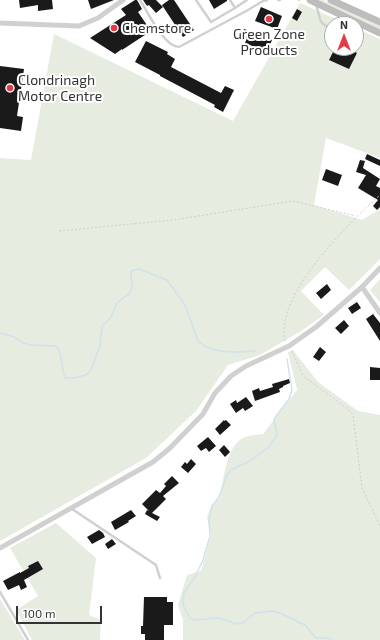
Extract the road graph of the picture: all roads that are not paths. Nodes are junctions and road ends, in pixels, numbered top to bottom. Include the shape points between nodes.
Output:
1 (123, 0) edge
2 (140, 0) edge
3 (196, 0) edge
4 (230, 0) edge
5 (247, 0) edge
6 (267, 0) edge
7 (331, 0) edge
8 (311, 1) edge
9 (235, 8) junction
10 (344, 16) edge
11 (380, 22) edge
12 (0, 23) edge
13 (324, 25) edge
14 (364, 25) edge
15 (380, 33) edge
16 (380, 268) edge
17 (362, 287) junction
18 (380, 313) edge
19 (72, 509) junction
20 (0, 548) edge
21 (160, 578) dead end
22 (0, 592) edge
23 (28, 640) edge

1 - 12 street via 98,18 79,26
2 - 6 lane via 164,39 175,47
3 - 9 lane via 211,22
4 - 9 lane
5 - 9 lane
7 - 11 main road
8 - 10 main road
8 - 13 lane via 318,9 320,22
14 - 15 main road
16 - 17 street
17 - 18 street
17 - 19 street via 316,327 289,346 231,376 215,393 203,414 153,462
19 - 20 street
19 - 21 lane via 156,565
22 - 23 lane

